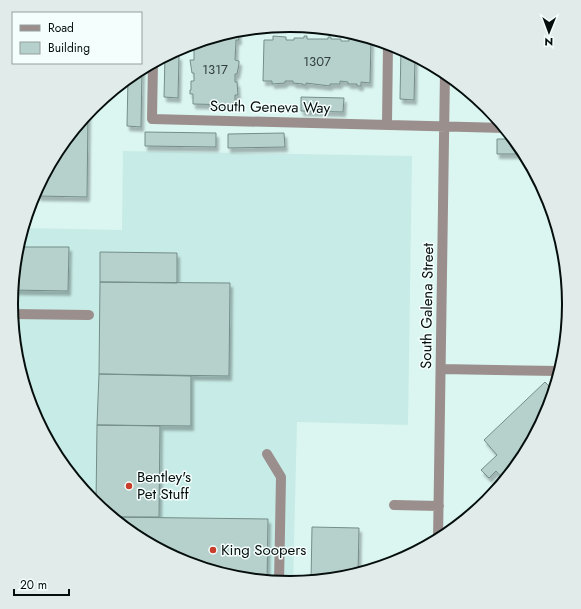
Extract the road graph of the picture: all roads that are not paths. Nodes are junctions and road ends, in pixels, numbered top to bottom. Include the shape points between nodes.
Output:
1 (388, 50) edge
2 (154, 69) edge
3 (445, 80) edge
4 (387, 124) junction
5 (445, 126) junction
6 (497, 128) edge
7 (19, 314) edge
8 (89, 315) dead end
9 (441, 369) junction
10 (555, 371) edge
11 (267, 454) dead end
12 (394, 505) dead end
13 (438, 506) junction
14 (438, 533) edge
15 (279, 576) edge

1 - 4 street
2 - 4 street, South Geneva Way via 152,120
3 - 5 street, South Galena Street
4 - 5 street, South Geneva Way
5 - 6 street, South Geneva Way
5 - 9 street, South Galena Street
7 - 8 street
9 - 10 street
9 - 13 street, South Galena Street
11 - 15 street via 282,477
12 - 13 street
13 - 14 street, South Galena Street

